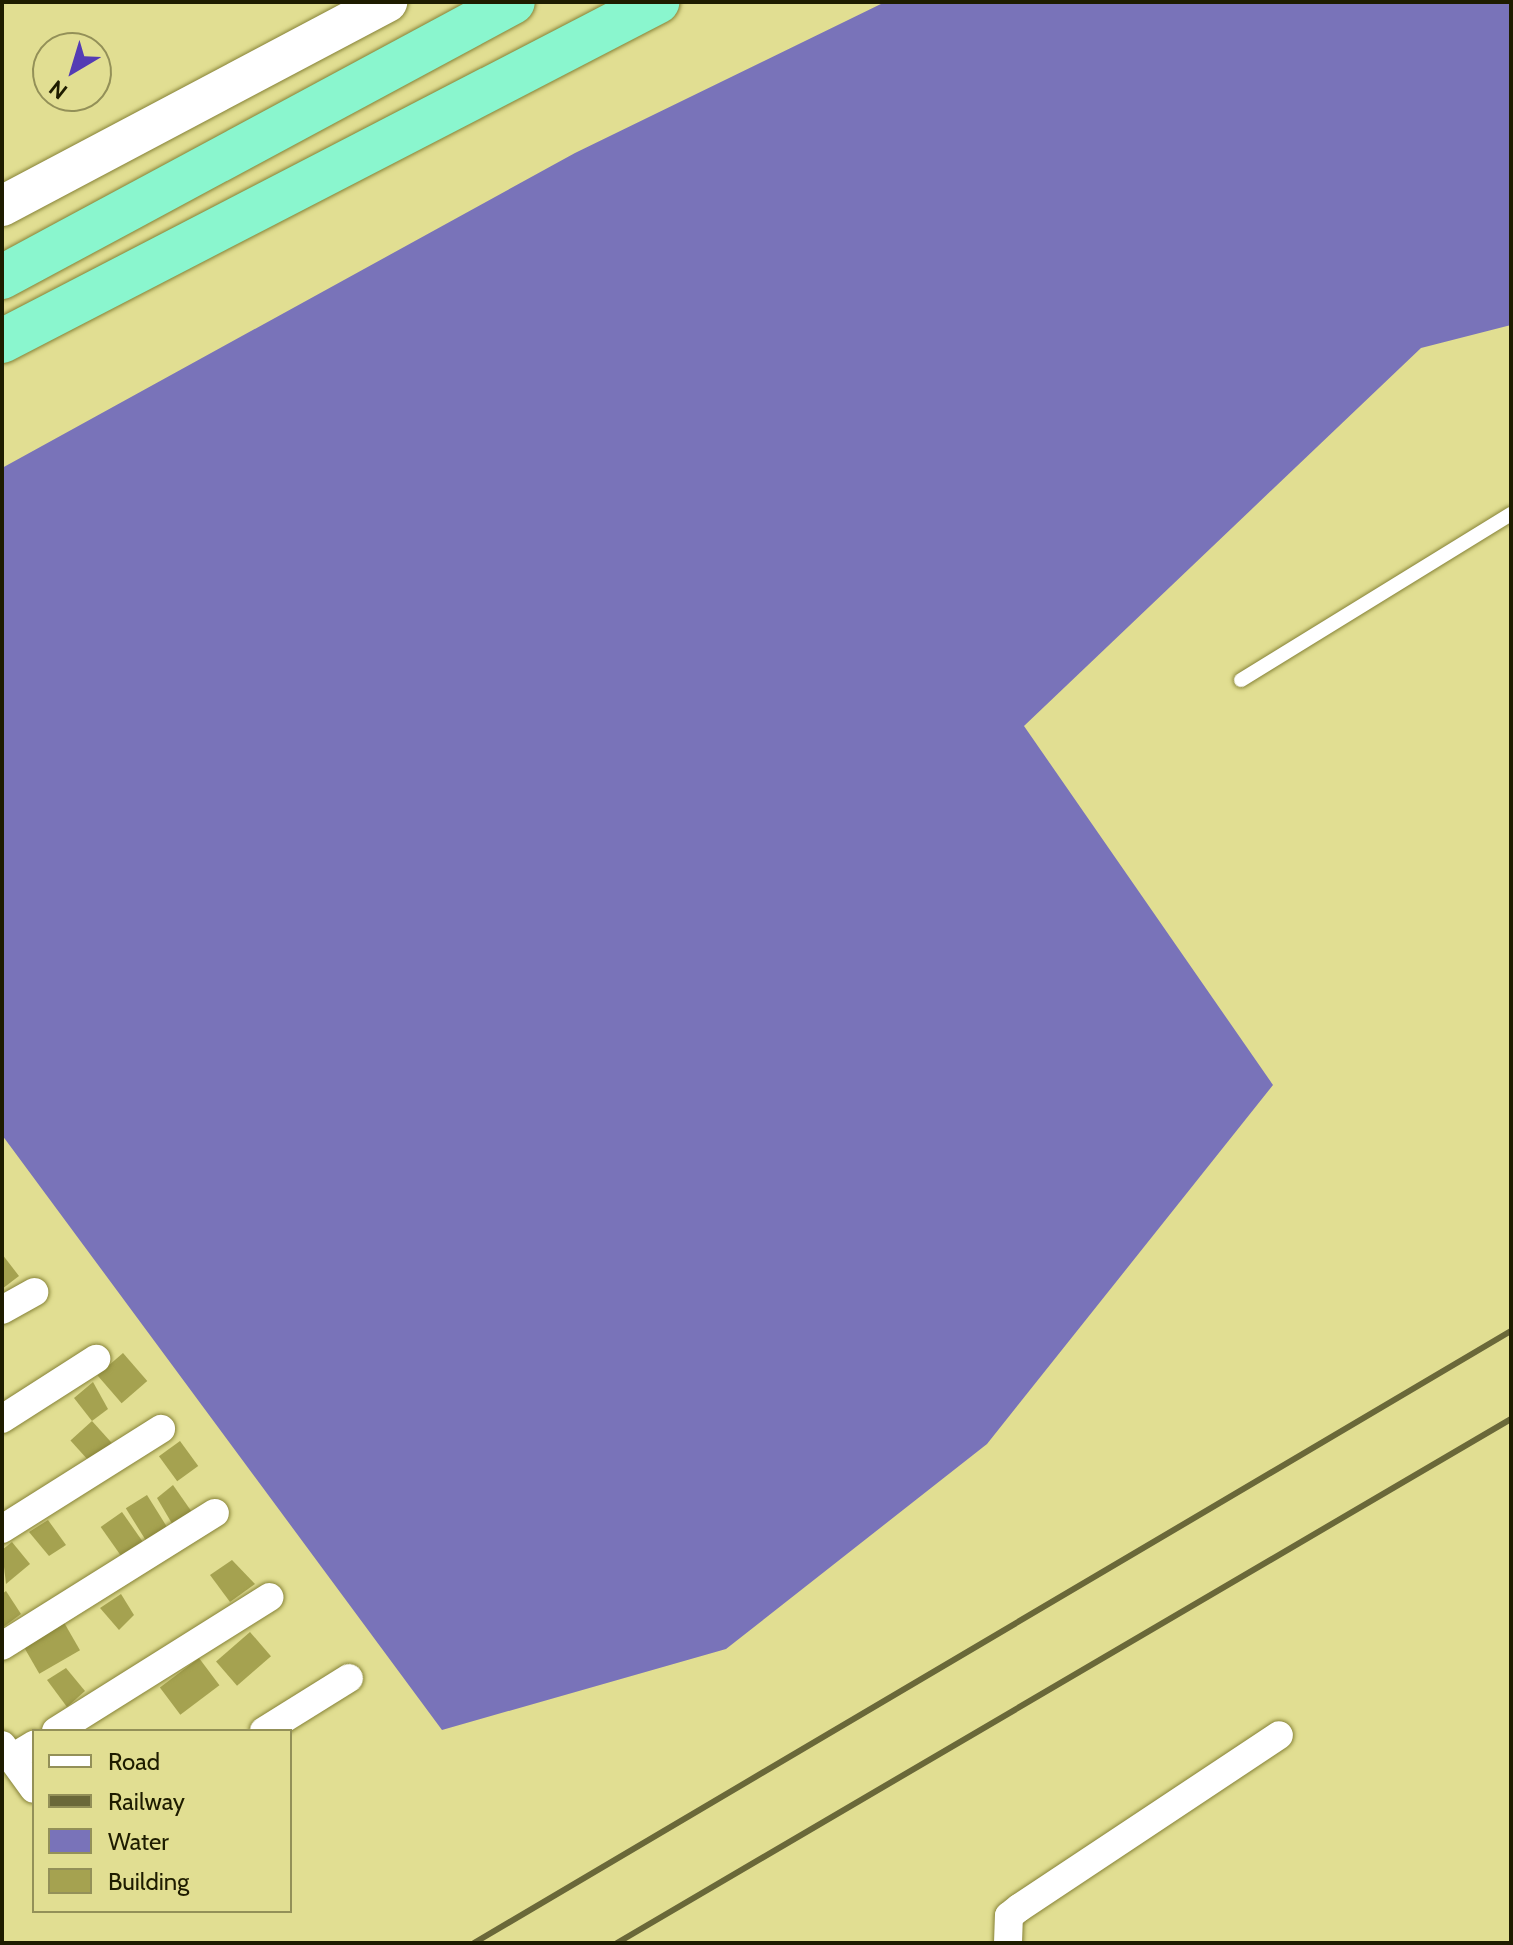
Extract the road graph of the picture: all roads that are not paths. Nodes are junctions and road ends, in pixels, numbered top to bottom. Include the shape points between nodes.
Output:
1 (387, 2) edge
2 (513, 2) edge
3 (657, 2) edge
4 (2, 206) edge
5 (2, 277) edge
6 (2, 341) edge
7 (1511, 514) edge
8 (1241, 680) dead end
9 (34, 1292) dead end
10 (2, 1310) edge
11 (96, 1359) dead end
12 (2, 1419) edge
13 (161, 1429) dead end
14 (215, 1513) dead end
15 (2, 1529) edge
16 (270, 1597) dead end
17 (2, 1646) edge
18 (349, 1678) dead end
19 (59, 1729) edge
20 (267, 1729) edge
21 (1279, 1735) dead end
22 (16, 1749) edge
23 (32, 1785) edge
24 (1008, 1943) edge

1 - 4 main road
2 - 5 highway
3 - 6 highway
7 - 8 lane
9 - 10 street
11 - 12 street
13 - 15 street
14 - 17 street
16 - 19 street
18 - 20 street
21 - 24 street via 1019,1908 1009,1916
22 - 23 street

